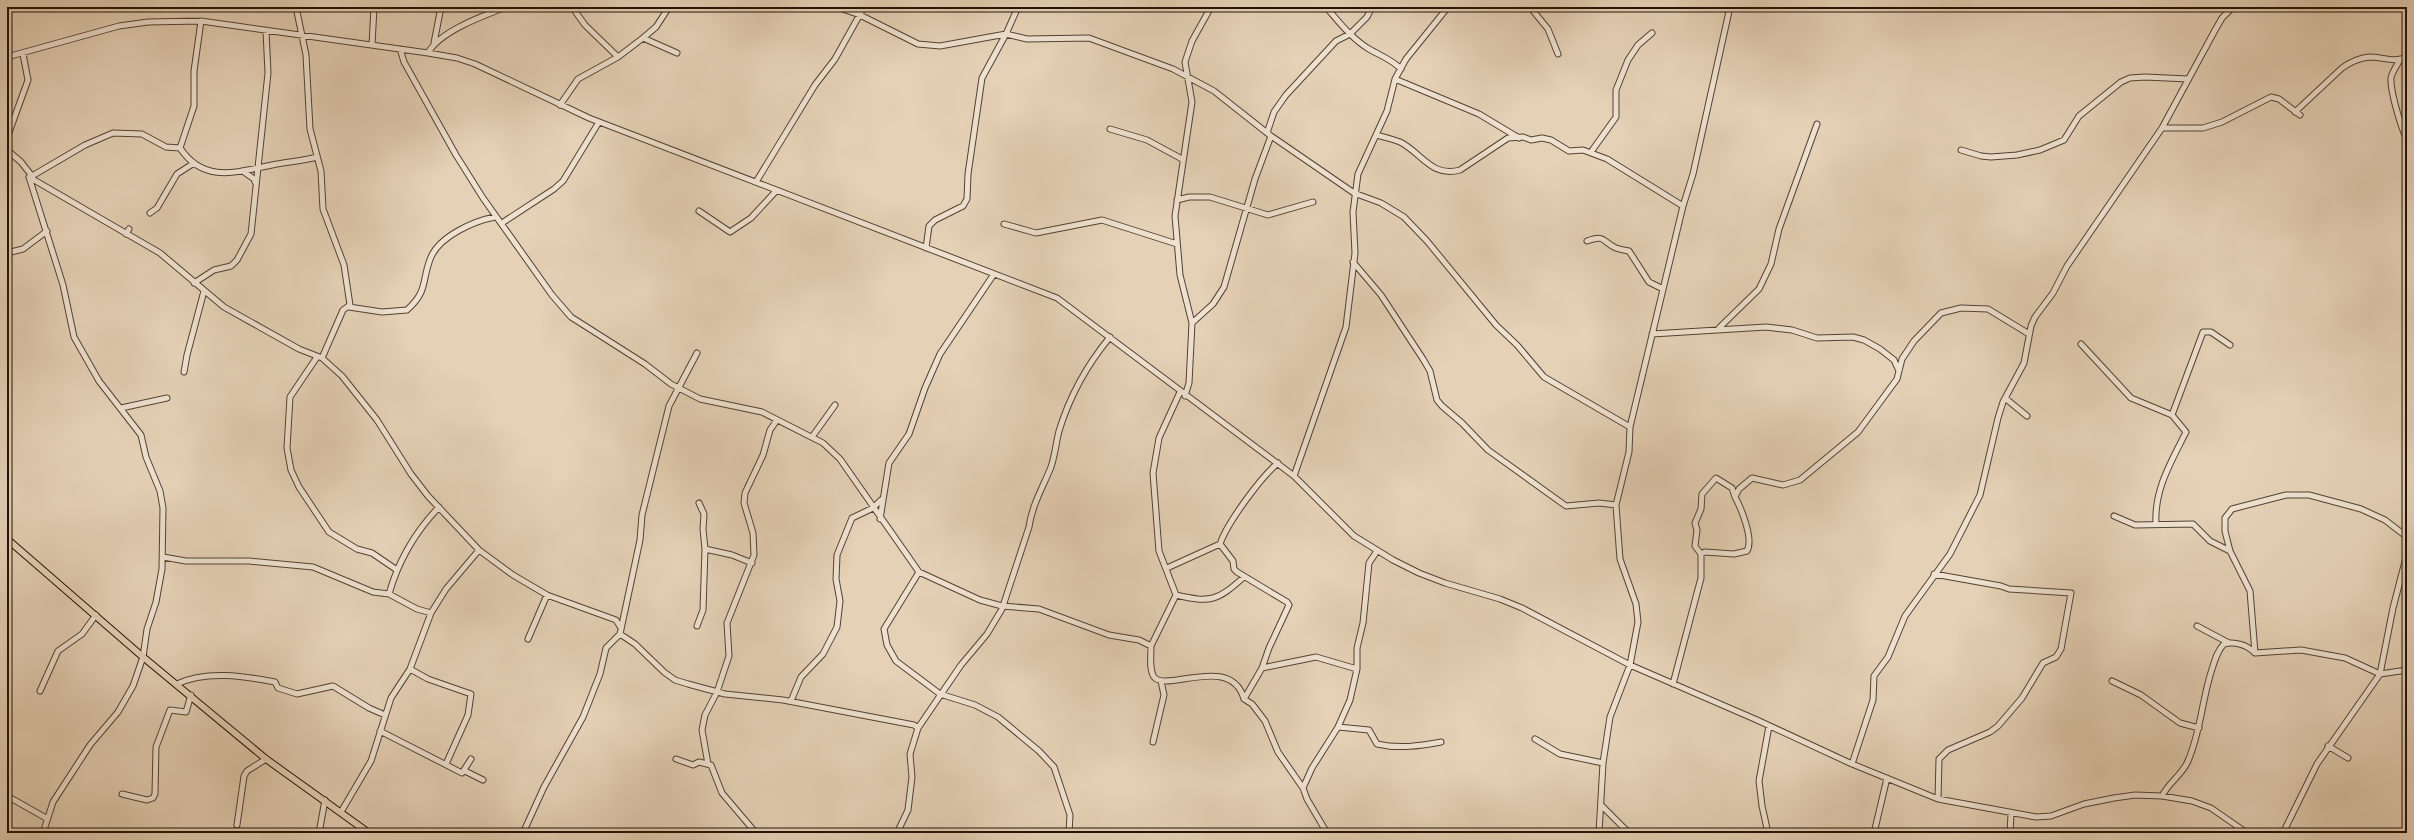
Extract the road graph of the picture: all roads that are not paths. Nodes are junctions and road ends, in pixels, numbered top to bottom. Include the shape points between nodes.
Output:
1 (296, 7) edge
2 (374, 7) edge
3 (442, 7) edge
4 (506, 7) edge
5 (572, 7) edge
6 (669, 7) edge
7 (837, 7) edge
8 (864, 7) edge
9 (1018, 7) edge
10 (1211, 7) edge
11 (1326, 7) edge
12 (1372, 7) edge
13 (1448, 7) edge
14 (1530, 7) edge
15 (1730, 7) edge
16 (2233, 7) edge
17 (860, 15) junction
18 (201, 21) junction
19 (266, 31) junction
20 (1652, 33) dead end
21 (1006, 34) junction
22 (1350, 34) junction
23 (303, 36) junction
24 (643, 38) junction
25 (434, 43) junction
26 (372, 45) junction
27 (400, 49) junction
28 (428, 53) junction
29 (677, 53) dead end
30 (23, 54) junction
31 (1558, 54) dead end
32 (618, 57) junction
33 (2407, 57) edge
34 (7, 58) edge
35 (2399, 61) junction
36 (1401, 69) junction
37 (1188, 79) junction
38 (2188, 79) junction
39 (1395, 80) junction
40 (560, 105) junction
41 (599, 122) junction
42 (1817, 124) dead end
43 (2162, 128) junction
44 (1110, 129) dead end
45 (1510, 132) junction
46 (1269, 135) junction
47 (1376, 135) junction
48 (7, 138) edge
49 (1508, 138) junction
50 (1519, 138) junction
51 (2407, 140) edge
52 (180, 148) junction
53 (7, 150) edge
54 (1961, 150) dead end
55 (1591, 152) junction
56 (317, 157) junction
57 (1182, 159) junction
58 (194, 163) junction
59 (259, 168) junction
60 (244, 172) junction
61 (30, 176) junction
62 (255, 182) junction
63 (756, 182) junction
64 (776, 191) junction
65 (1354, 193) junction
66 (1177, 200) junction
67 (1313, 202) dead end
68 (1683, 206) junction
69 (1248, 208) junction
70 (699, 211) dead end
71 (150, 213) dead end
72 (495, 217) junction
73 (502, 223) junction
74 (1004, 224) dead end
75 (129, 229) dead end
76 (47, 231) junction
77 (126, 234) junction
78 (1587, 241) dead end
79 (1177, 244) junction
80 (926, 248) junction
81 (7, 253) edge
82 (1353, 262) junction
83 (994, 274) junction
84 (194, 283) junction
85 (1664, 289) junction
86 (204, 291) junction
87 (349, 307) junction
88 (1192, 322) junction
89 (1719, 328) junction
90 (1652, 334) junction
91 (2029, 334) junction
92 (1110, 337) junction
93 (2081, 344) dead end
94 (2230, 345) dead end
95 (697, 353) dead end
96 (320, 358) junction
97 (1902, 359) junction
98 (1898, 364) junction
99 (184, 372) dead end
100 (1899, 372) junction
101 (677, 387) junction
102 (1180, 392) junction
103 (1186, 396) junction
104 (166, 398) dead end
105 (2005, 398) junction
106 (835, 404) dead end
107 (121, 408) junction
108 (2027, 416) dead end
109 (2172, 416) junction
110 (777, 420) junction
111 (1630, 427) junction
112 (812, 437) junction
113 (1278, 463) junction
114 (1294, 476) junction
115 (1735, 496) junction
116 (881, 500) junction
117 (699, 503) dead end
118 (1616, 504) junction
119 (439, 507) junction
120 (873, 508) junction
121 (2114, 516) dead end
122 (880, 518) junction
123 (2156, 524) junction
124 (2407, 537) edge
125 (7, 539) edge
126 (1220, 544) junction
127 (705, 548) junction
128 (479, 550) junction
129 (1377, 551) junction
130 (2230, 551) junction
131 (1703, 553) junction
132 (2407, 554) edge
133 (163, 557) junction
134 (752, 563) junction
135 (1167, 568) junction
136 (397, 570) junction
137 (920, 572) junction
138 (1934, 574) junction
139 (1244, 577) junction
140 (389, 594) junction
141 (547, 595) junction
142 (1176, 595) junction
143 (1002, 606) junction
144 (432, 613) junction
145 (96, 615) junction
146 (624, 617) junction
147 (616, 620) junction
148 (697, 626) dead end
149 (2197, 626) dead end
150 (621, 628) junction
151 (620, 634) junction
152 (528, 639) dead end
153 (2229, 643) junction
154 (1151, 646) junction
155 (2255, 653) junction
156 (143, 657) junction
157 (1630, 665) junction
158 (1262, 668) junction
159 (410, 669) junction
160 (1357, 669) junction
161 (2407, 670) edge
162 (2380, 674) junction
163 (1161, 681) junction
164 (2112, 681) dead end
165 (177, 684) junction
166 (1673, 684) junction
167 (40, 691) dead end
168 (717, 692) junction
169 (940, 694) junction
170 (191, 695) junction
171 (1244, 699) junction
172 (791, 701) junction
173 (386, 715) junction
174 (1769, 726) junction
175 (916, 727) junction
176 (1338, 727) junction
177 (2199, 728) junction
178 (380, 732) junction
179 (1535, 739) dead end
180 (1153, 742) dead end
181 (1441, 742) dead end
182 (2328, 746) junction
183 (2348, 758) dead end
184 (266, 759) junction
185 (471, 759) dead end
186 (676, 759) dead end
187 (1603, 763) junction
188 (446, 764) junction
189 (708, 764) junction
190 (1852, 764) junction
191 (465, 771) junction
192 (1887, 778) junction
193 (483, 780) dead end
194 (1303, 788) junction
195 (122, 794) dead end
196 (7, 796) edge
197 (2162, 796) junction
198 (1938, 799) junction
199 (325, 800) junction
200 (1601, 805) junction
201 (341, 812) junction
202 (2011, 814) junction
203 (46, 818) junction
204 (237, 825) dead end
205 (43, 833) edge
206 (319, 833) edge
207 (369, 833) edge
208 (523, 833) edge
209 (756, 833) edge
210 (897, 833) edge
211 (1069, 833) edge
212 (1327, 833) edge
213 (1599, 833) edge
214 (1629, 833) edge
215 (1768, 833) edge
216 (1874, 833) edge
217 (2010, 833) edge
218 (2247, 833) edge
219 (2284, 833) edge

1 - 23 street
2 - 26 street
3 - 25 street
4 - 25 street via 476,19
5 - 32 street via 585,25
6 - 24 street via 656,27
7 - 17 street
8 - 17 street
9 - 21 street
10 - 37 street via 1188,50
11 - 22 street
12 - 22 street via 1367,17
13 - 36 street via 1414,47
14 - 31 street via 1548,29
15 - 68 street via 1693,174
16 - 38 street via 2222,18
17 - 21 street via 918,44 940,46
17 - 63 street via 836,59 815,85
18 - 19 street
18 - 30 street via 148,22 119,26 46,45
18 - 52 street via 194,71 194,106
19 - 23 street
19 - 59 street via 268,72
20 - 55 street via 1638,45 1628,60 1616,90 1616,117
21 - 37 street via 1027,39 1096,39 1173,69
21 - 80 street via 982,78 967,199 963,206 934,220 930,226
22 - 36 street via 1370,50 1392,60
22 - 46 street via 1336,42 1286,94 1274,112
23 - 26 street
23 - 56 street via 310,129
24 - 29 street
24 - 32 street
25 - 28 street
26 - 27 street
27 - 28 street
27 - 72 street via 404,62 456,155
28 - 40 street via 475,64
30 - 34 street
30 - 48 street via 28,80
32 - 40 street via 578,79
33 - 35 street
35 - 43 street via 2368,57 2350,63 2297,114 2279,99 2271,96 2222,122 2203,128
35 - 51 street via 2391,78 2399,121
36 - 39 street
37 - 46 street via 1214,91
37 - 57 street via 1192,102
38 - 43 street
38 - 54 street via 2145,77 2130,78 2121,82 2079,116 2064,140 2040,150 1991,157
39 - 45 street via 1457,104
39 - 47 street via 1392,98
40 - 41 street
41 - 63 street
41 - 73 street via 563,181
42 - 89 street via 1779,229 1771,264 1759,289
43 - 91 street via 2067,266 2053,293 2035,317
44 - 57 street via 1147,140
45 - 49 street
45 - 50 street
46 - 65 street
46 - 69 street
47 - 49 street via 1402,143 1438,170 1450,173 1460,170
47 - 65 street via 1358,174
49 - 50 street
50 - 55 street via 1542,138 1569,151
52 - 58 street
52 - 61 street via 166,147 142,134 113,133 85,145
53 - 61 street via 21,162
55 - 68 street via 1607,159
56 - 59 street
56 - 87 street via 322,181 323,210 344,265
57 - 66 street
58 - 60 street via 208,170
58 - 71 street via 177,174 157,208
59 - 60 street
59 - 62 street
60 - 62 street
61 - 76 street
61 - 77 street
62 - 84 street via 251,234 237,260 231,266 214,270
63 - 64 street
64 - 70 street via 751,218 730,232
64 - 80 street
65 - 82 street
65 - 111 street via 1381,202 1404,217 1544,377
66 - 69 street via 1210,197
66 - 79 street
67 - 69 street via 1268,215
68 - 85 street
69 - 88 street via 1220,296
72 - 73 street
72 - 87 street via 484,219 460,231 436,248 430,259 422,294 407,310 382,312
73 - 101 street via 552,295 571,317
74 - 79 street via 1036,233 1102,220
75 - 77 street
76 - 81 street via 23,249
76 - 107 street via 63,285 74,337 99,381
77 - 84 street via 160,253
78 - 85 street via 1603,238 1616,248 1629,251 1649,282
79 - 88 street via 1180,275
80 - 83 street
82 - 114 street via 1346,327
82 - 118 street via 1381,295 1430,371 1437,400 1488,450 1566,506
83 - 92 street via 1057,298
83 - 116 street via 940,354 909,434 889,463
84 - 86 street
85 - 90 street
86 - 96 street via 224,307
86 - 99 street
87 - 96 street via 343,310
88 - 103 street
89 - 90 street via 1677,334
89 - 98 street via 1773,327 1817,338 1853,337 1872,343
90 - 111 street
91 - 97 street via 1988,309 1961,308 1941,314 1932,320
91 - 105 street via 2024,363
92 - 102 street
92 - 143 street via 1080,379 1068,406 1051,466 1031,513 1029,527
93 - 109 street via 2131,398
94 - 109 street via 2211,332 2203,332
95 - 101 street
96 - 119 street via 342,376 377,420 411,474
96 - 136 street via 290,397 287,448 291,470 302,493 329,532 357,549 372,553
97 - 98 street
97 - 100 street
98 - 100 street
100 - 115 street via 1897,379 1858,432 1808,475 1783,485 1752,478
101 - 110 street via 700,399 754,410
101 - 146 street via 669,406 652,474
102 - 103 street
102 - 135 street via 1159,438 1153,473 1159,551
103 - 113 street
104 - 107 street
105 - 108 street
105 - 138 street via 1980,495 1950,554
106 - 112 street
107 - 133 street via 141,435 146,457 160,491 164,508
109 - 123 street via 2186,432 2162,480 2155,513
110 - 112 street
110 - 134 street via 770,430 763,455 744,493 744,503 753,533
111 - 118 street via 1629,452
112 - 120 street via 834,451
113 - 114 street
113 - 126 street via 1259,482
114 - 129 street via 1354,536
115 - 131 street via 1745,519 1749,548 1743,553
115 - 131 street via 1732,488 1716,478 1702,494 1701,509 1694,523 1697,530 1695,546
116 - 120 street
116 - 122 street
117 - 127 street via 704,514
118 - 157 street via 1620,559 1636,604 1638,622
119 - 128 street
119 - 136 street via 423,524
120 - 122 street
120 - 172 street via 852,518 837,555 836,579 840,602 837,627 822,654 801,677
121 - 123 street via 2136,525
122 - 137 street
123 - 130 street via 2193,524 2210,541
124 - 130 street via 2385,520 2361,509 2309,495 2286,495 2232,509 2227,514 2225,531
125 - 145 main road
126 - 135 street
126 - 139 street via 1233,562 1234,568
127 - 134 street
127 - 148 street via 703,610
128 - 141 street via 513,575
128 - 144 street via 446,589
129 - 157 street via 1419,573 1445,583 1500,598
129 - 160 street via 1369,563 1363,623 1357,648
130 - 155 street via 2250,591
131 - 166 street via 1701,578
132 - 162 street
133 - 140 street via 186,561 250,560 313,567 373,592
133 - 156 street
134 - 168 street via 737,593 727,623 729,656
135 - 142 street
136 - 140 street
137 - 143 street via 980,600
137 - 169 street via 884,629 896,661
138 - 190 street via 1905,616 1888,657 1874,676 1873,700
138 - 198 street via 2009,589 2071,594 2061,649 2056,657 2043,663 2022,698 1998,726 1942,754 1939,759
139 - 142 street via 1221,597 1199,600
139 - 158 street via 1289,605
140 - 144 street
141 - 147 street
141 - 152 street
142 - 154 street
143 - 154 street via 1039,609 1109,635 1139,640
143 - 169 street via 987,634
144 - 159 street
145 - 156 main road
145 - 167 street via 82,634 58,651
146 - 147 street
146 - 150 street
147 - 150 street
149 - 153 street
150 - 151 street
151 - 168 street via 675,680
151 - 208 street via 606,648 600,674 583,717 541,793
153 - 155 street via 2249,648
153 - 177 street via 2224,644 2216,656
154 - 163 street via 1152,671 1154,677
155 - 162 street via 2284,650 2316,652 2345,658
156 - 165 main road
156 - 203 street via 130,695 90,745 53,802
157 - 166 street
157 - 187 street via 1610,717
158 - 160 street via 1316,657
158 - 171 street
159 - 173 street via 391,698
159 - 188 street via 428,679 471,694 468,715
160 - 176 street via 1350,700
161 - 162 street
162 - 182 street
163 - 171 street via 1190,676 1216,676 1231,682 1242,691
163 - 180 street via 1164,695
164 - 177 street via 2141,695 2180,723
165 - 170 main road
165 - 173 street via 187,679 213,676 254,678 275,682 278,688 297,694 333,686 369,708
166 - 174 street
168 - 172 street via 748,698
168 - 189 street via 705,715 702,730
169 - 175 street
169 - 211 street via 975,704 998,717 1054,767 1070,815
170 - 184 main road
170 - 195 street via 186,712 170,710 156,747 153,798 147,800
171 - 194 street via 1252,704 1265,721 1278,752
172 - 175 street
173 - 178 street
174 - 190 street
174 - 215 street via 1759,781
175 - 210 street via 910,754 912,777 908,810
176 - 181 street via 1369,730 1377,744 1386,746 1407,748
176 - 194 street via 1312,768
177 - 197 street via 2187,763
178 - 188 street
178 - 201 street via 371,761
179 - 187 street via 1560,754
182 - 183 street
182 - 219 street
184 - 199 main road
184 - 204 street via 247,771 244,776
185 - 191 street
186 - 189 street via 693,765 699,762
187 - 200 street
188 - 191 street via 462,773
189 - 209 street via 717,776 722,792
190 - 192 street
191 - 193 street
192 - 198 street
192 - 216 street
194 - 212 street
196 - 203 street
197 - 202 street via 2135,794 2084,804 2050,816
197 - 218 street via 2192,801 2211,808
198 - 202 street
199 - 201 main road
199 - 206 street
200 - 213 street
200 - 214 street
201 - 207 main road
202 - 217 street
203 - 205 street

